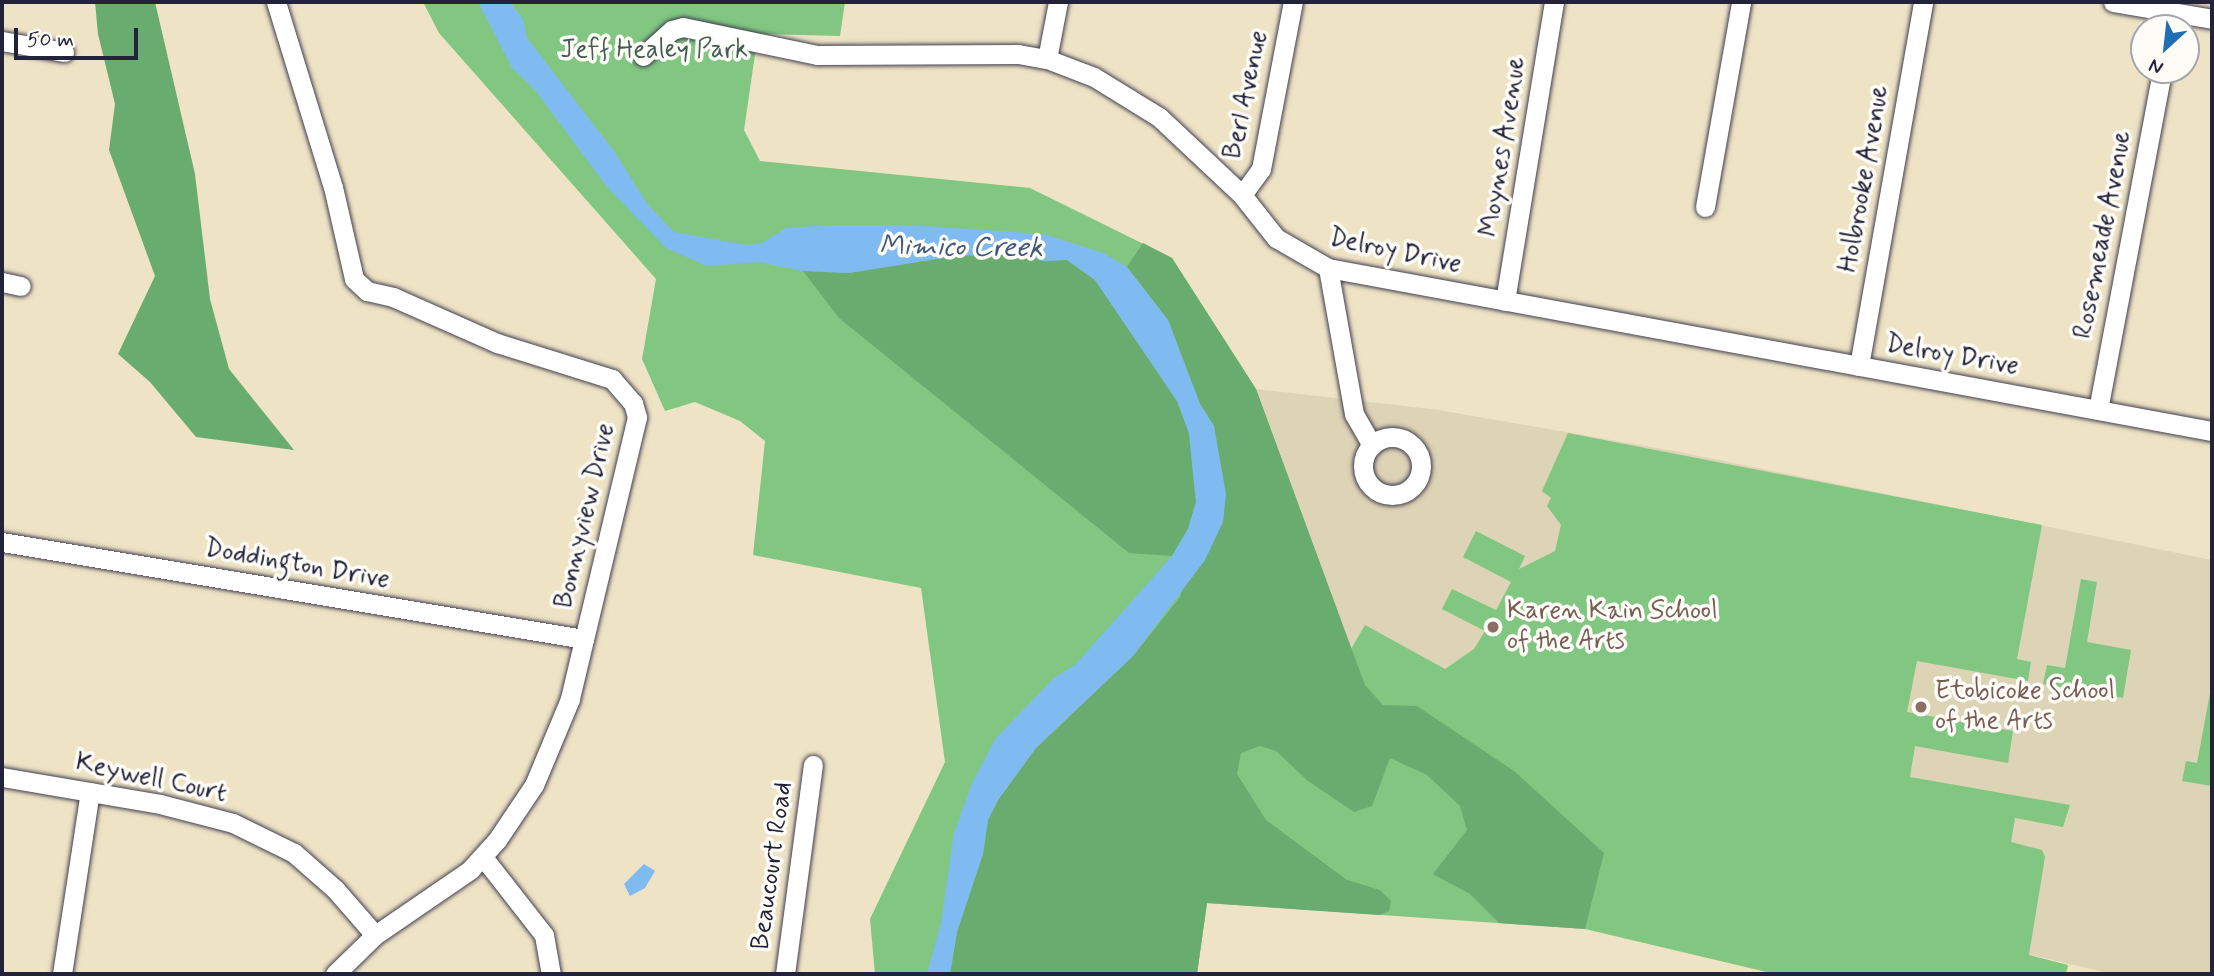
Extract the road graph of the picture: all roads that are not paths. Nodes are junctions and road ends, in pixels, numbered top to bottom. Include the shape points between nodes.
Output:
1 (276, 2) edge
2 (1058, 2) edge
3 (1293, 2) edge
4 (1554, 2) edge
5 (1741, 2) edge
6 (1923, 2) edge
7 (2113, 2) edge
8 (2173, 14) edge
9 (2, 41) edge
10 (64, 52) dead end
11 (643, 57) dead end
12 (1048, 59) junction
13 (2159, 84) edge
14 (1242, 195) junction
15 (1705, 207) dead end
16 (1328, 268) junction
17 (1505, 301) junction
18 (1859, 366) junction
19 (2098, 410) junction
20 (2212, 431) edge
21 (1372, 445) dead end
22 (2, 541) edge
23 (584, 639) junction
24 (813, 765) dead end
25 (2, 776) edge
26 (90, 792) junction
27 (483, 857) junction
28 (375, 935) junction
29 (62, 974) edge
30 (335, 974) edge
31 (551, 974) edge
32 (785, 974) edge

1 - 23 street, Bonnyview Drive via 333,187 354,279 367,291 393,297 497,343 612,379 633,403 637,430
2 - 12 street
3 - 14 street, Berl Avenue via 1261,169
4 - 17 street, Moynes Avenue
5 - 15 street
6 - 18 street, Holbrooke Avenue
7 - 8 street
9 - 10 street
11 - 12 street, Delroy Drive via 672,30 683,27 817,55 1018,54
12 - 14 street, Delroy Drive via 1131,97 1159,117
13 - 19 street, Rosemeade Avenue
14 - 16 street, Delroy Drive via 1276,237
16 - 17 street, Delroy Drive
16 - 21 street via 1354,414
17 - 18 street, Delroy Drive
18 - 19 street, Delroy Drive
19 - 20 street, Delroy Drive
22 - 23 street, Doddington Drive
23 - 27 street, Bonnyview Drive via 570,699 541,772
24 - 32 street, Beaucourt Road
25 - 26 street, Keywell Court
26 - 28 street, Keywell Court via 201,813 262,835 320,875
26 - 29 street
27 - 28 street, Bonnyview Drive
27 - 31 street via 544,935
28 - 30 street, Bonnyview Drive

